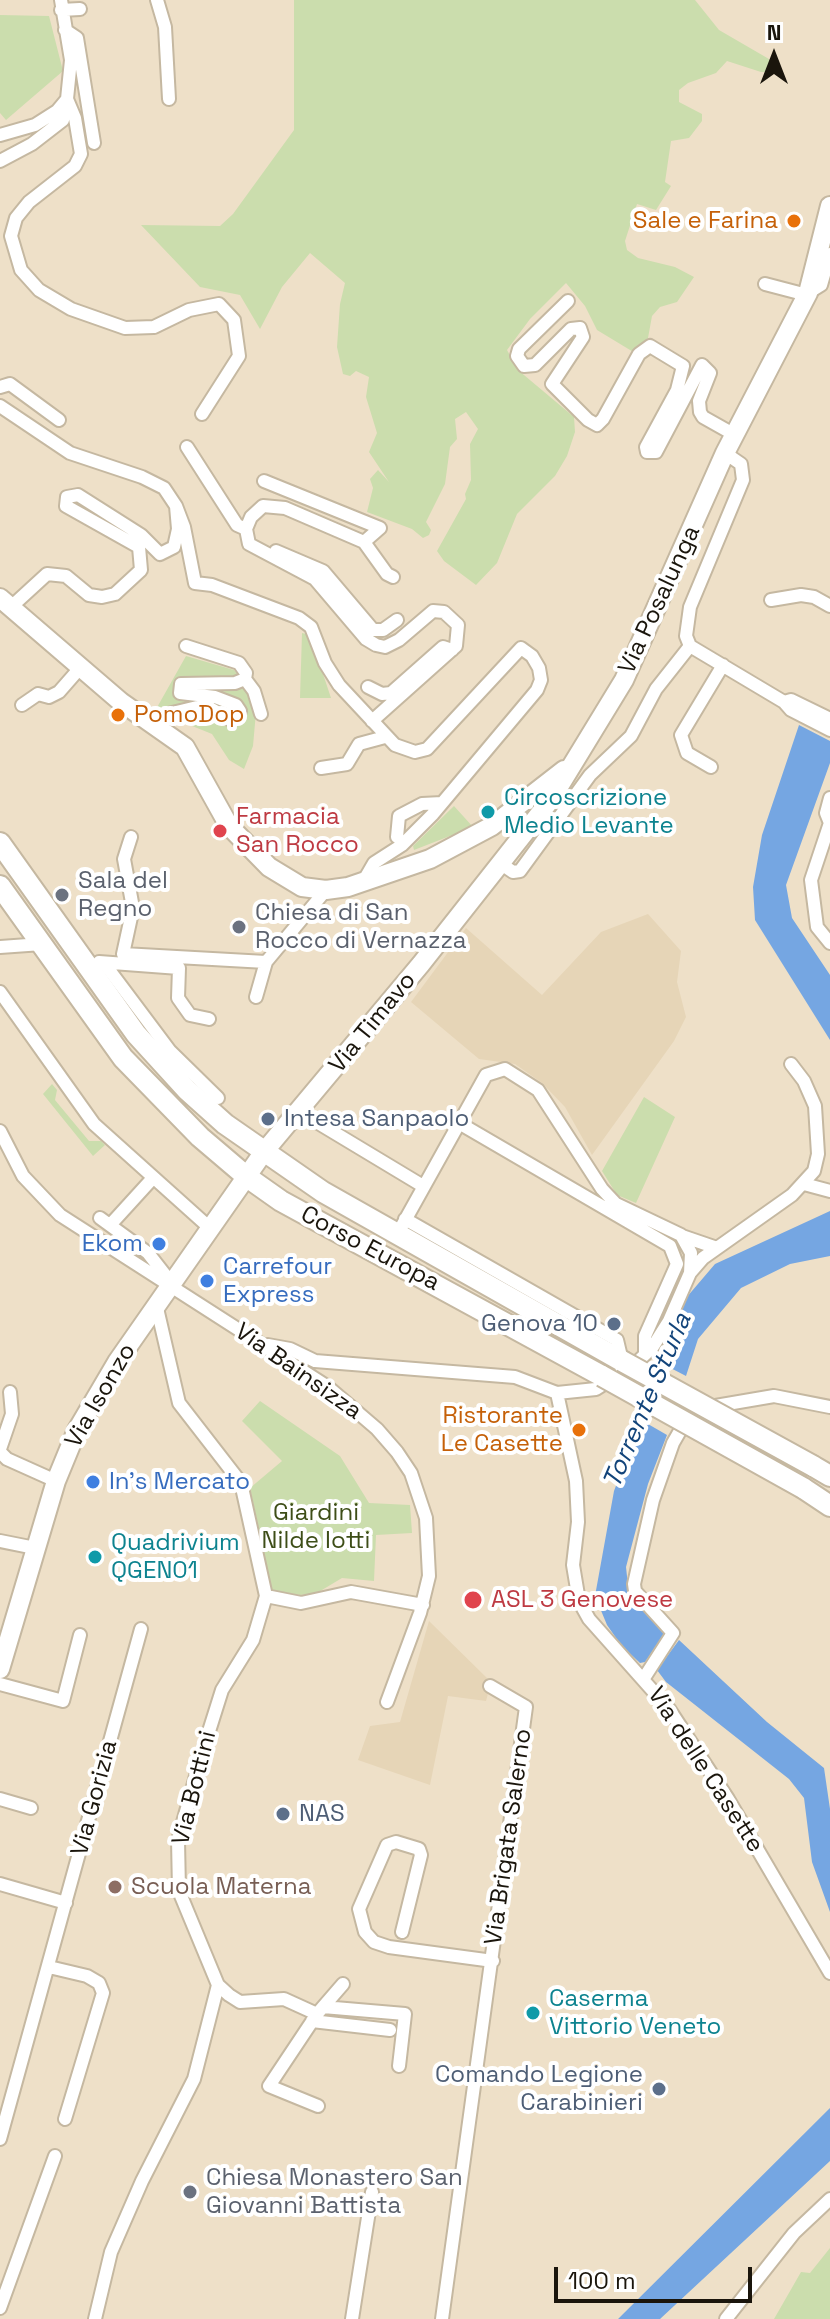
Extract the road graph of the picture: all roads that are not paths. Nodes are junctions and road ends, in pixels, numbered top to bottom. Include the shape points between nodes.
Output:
1 (157, 0) edge
2 (61, 5) edge
3 (80, 9) dead end
4 (65, 30) junction
5 (67, 99) junction
6 (169, 99) dead end
7 (0, 135) edge
8 (94, 143) dead end
9 (0, 161) edge
10 (830, 206) edge
11 (830, 254) edge
12 (765, 284) dead end
13 (808, 294) junction
14 (568, 301) dead end
15 (0, 387) edge
16 (0, 406) edge
17 (202, 414) dead end
18 (59, 420) dead end
19 (735, 435) junction
20 (187, 447) dead end
21 (725, 453) junction
22 (264, 481) dead end
23 (176, 506) junction
24 (246, 529) junction
25 (364, 542) junction
26 (262, 553) junction
27 (393, 577) dead end
28 (771, 600) dead end
29 (5, 603) edge
30 (830, 606) edge
31 (397, 620) dead end
32 (186, 646) dead end
33 (690, 646) junction
34 (452, 650) junction
35 (723, 665) junction
36 (80, 668) junction
37 (245, 679) junction
38 (368, 687) dead end
39 (789, 704) junction
40 (22, 705) dead end
41 (261, 714) dead end
42 (830, 719) edge
43 (372, 721) junction
44 (154, 724) junction
45 (830, 730) edge
46 (385, 737) junction
47 (575, 760) junction
48 (711, 767) dead end
49 (321, 768) dead end
50 (830, 798) edge
51 (442, 803) junction
52 (532, 821) junction
53 (507, 822) junction
54 (131, 837) dead end
55 (397, 837) dead end
56 (478, 840) junction
57 (0, 843) edge
58 (502, 860) junction
59 (363, 882) junction
60 (0, 886) edge
61 (326, 890) junction
62 (830, 943) edge
63 (42, 944) junction
64 (0, 947) edge
65 (94, 962) junction
66 (266, 962) junction
67 (0, 992) edge
68 (256, 997) dead end
69 (209, 1019) dead end
70 (791, 1064) dead end
71 (218, 1098) dead end
72 (300, 1112) junction
73 (459, 1123) junction
74 (0, 1131) edge
75 (263, 1153) junction
76 (247, 1177) junction
77 (152, 1179) junction
78 (423, 1186) junction
79 (808, 1186) junction
80 (830, 1191) edge
81 (402, 1226) junction
82 (211, 1229) junction
83 (681, 1235) junction
84 (717, 1248) junction
85 (690, 1273) junction
86 (172, 1287) junction
87 (157, 1308) junction
88 (268, 1345) junction
89 (645, 1352) junction
90 (10, 1392) dead end
91 (557, 1393) junction
92 (830, 1407) edge
93 (0, 1451) edge
94 (821, 1471) edge
95 (56, 1481) junction
96 (830, 1506) edge
97 (0, 1541) edge
98 (35, 1548) junction
99 (266, 1596) junction
100 (423, 1605) junction
101 (141, 1629) dead end
102 (80, 1635) dead end
103 (4, 1638) edge
104 (0, 1669) edge
105 (647, 1674) junction
106 (0, 1684) edge
107 (490, 1686) dead end
108 (387, 1702) dead end
109 (0, 1799) edge
110 (31, 1808) dead end
111 (0, 1884) edge
112 (66, 1903) junction
113 (402, 1932) dead end
114 (493, 1961) junction
115 (49, 1967) junction
116 (830, 1973) edge
117 (343, 1984) dead end
118 (218, 1985) junction
119 (317, 2014) junction
120 (390, 2030) dead end
121 (399, 2066) dead end
122 (318, 2106) dead end
123 (65, 2119) dead end
124 (0, 2139) edge
125 (55, 2156) dead end
126 (372, 2192) dead end
127 (830, 2199) edge
128 (0, 2308) edge
129 (95, 2319) edge
130 (352, 2319) edge
131 (442, 2319) edge
132 (726, 2319) edge

1 - 6 street via 165,27
2 - 3 street
2 - 4 street
4 - 5 street via 71,60
4 - 8 street via 77,38
5 - 7 street via 35,125
5 - 9 street via 63,120
5 - 17 street via 81,154 75,166 16,218 11,236 21,270 39,290 71,309 125,328 154,327 189,310 219,304 234,320 239,356
10 - 13 main road, Via Posalunga
11 - 13 street via 821,285
12 - 13 street
13 - 19 main road, Via Posalunga
14 - 19 street via 517,356 524,366 535,365 571,329 580,328 583,337 552,384 588,420 597,425 603,419 639,354 650,346 683,366 677,390 646,447 648,453 656,452 702,365 710,373 700,412
15 - 18 street via 10,384
16 - 23 street via 70,453 156,484
19 - 21 main road, Via Posalunga
20 - 24 street via 237,525
21 - 33 street via 741,464 743,480 690,607
21 - 47 main road, Via Posalunga via 651,626
22 - 25 street via 380,528
23 - 29 street via 178,537 174,547 160,554 145,537 78,495 67,497 66,506 139,547 141,570 115,594 102,597 89,595 66,576 47,574
23 - 43 street via 195,583 212,585 311,627 339,685
24 - 25 street via 256,510 276,505
24 - 26 street via 249,544
25 - 27 street
26 - 31 street via 264,546 323,571 373,630
26 - 34 street via 315,579 376,645 385,647 433,611 444,612 458,625 459,641
28 - 30 street via 801,595
29 - 36 main road
32 - 37 street via 239,663
33 - 35 street
33 - 58 street via 656,689 624,745 590,775 520,871 513,872
34 - 38 street via 443,647 391,693
34 - 43 street
35 - 39 street
35 - 48 street via 681,735 687,753
36 - 40 street via 59,692 49,697 38,694
36 - 44 main road
37 - 41 street
37 - 44 street via 187,683 178,689 236,705 240,711 233,718 197,707 168,714
39 - 42 street
39 - 45 street
43 - 46 street
44 - 61 main road via 190,753 229,826 261,859 295,884
46 - 49 street via 359,744 347,764
46 - 51 street via 415,752 427,749 521,648 532,656 541,680 537,690
47 - 52 main road, Via Posalunga
47 - 53 main road, Via Posalunga
50 - 62 street via 830,823 811,880 817,927
51 - 55 street via 422,804 399,816
51 - 59 street via 402,845 374,863
52 - 53 main road, Via Posalunga
52 - 58 main road, Via Posalunga
53 - 56 main road, Via Posalunga
53 - 58 main road
54 - 66 street via 124,859 133,908 123,954
56 - 58 main road via 500,848
56 - 59 main road, Via Posalunga
57 - 65 main road, Corso Europa
58 - 72 main road, Via Timavo
59 - 61 main road, Via Posalunga
60 - 63 main road, Corso Europa
61 - 66 street
63 - 64 street
63 - 76 main road, Corso Europa via 123,1058
65 - 69 street via 179,968 178,998 190,1015
65 - 71 street
65 - 75 main road, Corso Europa via 136,1034 187,1090
66 - 68 street
67 - 77 street via 83,1110
70 - 79 street via 815,1106 819,1130 817,1161
72 - 75 main road, Via Timavo
72 - 78 street
73 - 78 street, Corso Europa
73 - 83 street, Corso Europa via 486,1075 509,1070 538,1090 616,1204
73 - 89 street via 670,1246 677,1264 645,1336
74 - 86 street, Via Bainsizza via 23,1176 42,1199
75 - 76 main road, Via Isonzo
75 - 81 main road, Corso Europa
76 - 82 main road, Via Isonzo
76 - 96 main road, Corso Europa, bridge via 281,1201
77 - 82 street
77 - 86 street via 106,1221 148,1253
78 - 81 street, Corso Europa
79 - 80 street
79 - 84 street
81 - 94 main road, Corso Europa, bridge via 622,1361
82 - 86 main road, Via Isonzo
83 - 84 street
83 - 85 street via 691,1253
84 - 85 street
85 - 89 street via 669,1321
86 - 87 main road, Via Isonzo
86 - 88 street, Via Bainsizza
87 - 95 main road, Via Isonzo via 93,1402
87 - 99 street, Via Bottini via 179,1403 241,1483
88 - 91 street via 315,1361 515,1377
88 - 100 street, Via Bainsizza via 366,1419 411,1473 429,1545
89 - 91 street via 596,1389
90 - 93 street via 12,1414
91 - 105 street, Via delle Casette via 576,1481 573,1565 579,1601 589,1619
92 - 105 street via 774,1396 692,1410 673,1443 653,1500 634,1584 670,1628 671,1637
93 - 95 street
95 - 98 main road, Via Isonzo
97 - 98 street
98 - 103 main road, Via Isonzo
99 - 100 street via 301,1603 340,1592
99 - 118 street, Via Bottini via 253,1640 222,1690 178,1840 179,1891
100 - 108 street, Via Bainsizza
101 - 112 street, Via Gorizia
102 - 106 street via 63,1701
103 - 104 main road, Via Isonzo
105 - 116 street, Via delle Casette
107 - 114 street, Via Brigata Salerno via 526,1707
109 - 110 street
111 - 112 street
112 - 115 street, Via Gorizia
113 - 114 street, Via Brigata Salerno via 421,1855 419,1849 396,1842 387,1845 359,1909 365,1932 389,1947
114 - 131 street, Via Brigata Salerno
115 - 123 street via 87,1976 103,1993
115 - 124 street, Via Gorizia
117 - 119 street
118 - 119 street via 240,2002 284,1999
118 - 129 street via 194,2079 111,2252
119 - 120 street
119 - 121 street via 405,2014
119 - 122 street via 269,2086
125 - 128 street
126 - 130 street
127 - 132 street via 794,2233

